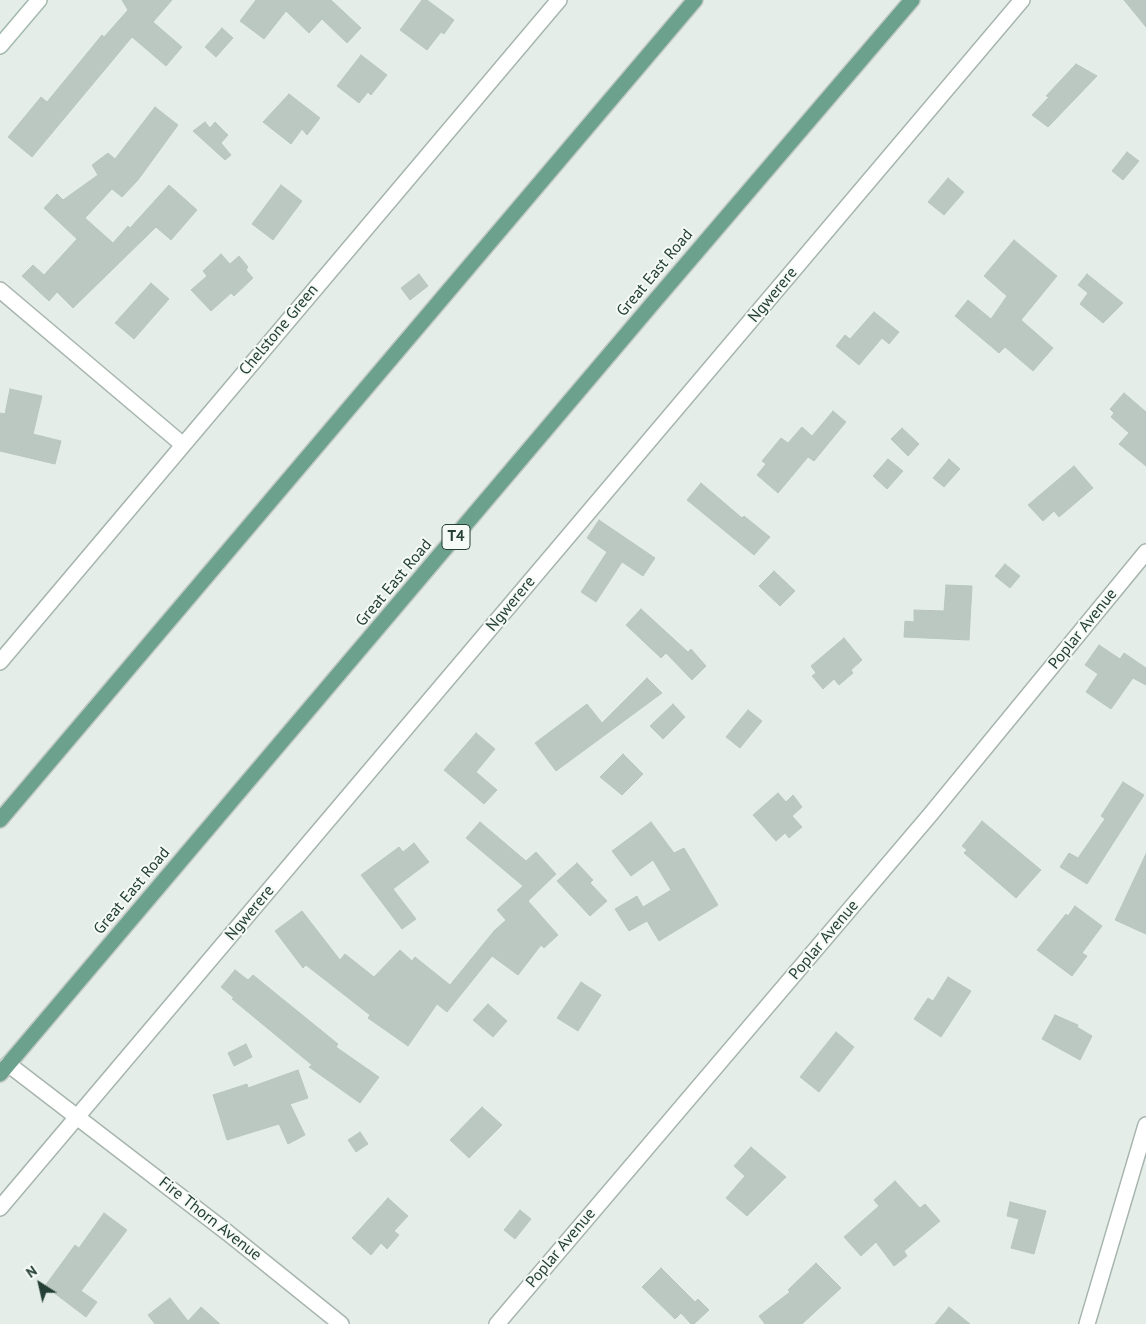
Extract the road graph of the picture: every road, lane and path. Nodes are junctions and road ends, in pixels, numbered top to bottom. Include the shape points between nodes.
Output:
1 (39, 0) edge
2 (559, 0) edge
3 (695, 0) edge
4 (912, 0) edge
5 (1022, 0) edge
6 (0, 46) edge
7 (0, 290) edge
8 (182, 444) junction
9 (1146, 552) edge
10 (0, 662) edge
11 (0, 820) edge
12 (4, 1069) edge
13 (77, 1116) junction
14 (1146, 1125) edge
15 (0, 1208) edge
16 (341, 1324) edge
17 (497, 1324) edge
18 (1087, 1324) edge

1 - 6 street
2 - 8 street, Chelstone Green
3 - 11 main road
4 - 12 main road, Great East Road / T4
5 - 13 street, Ngwerere
7 - 8 street
8 - 10 street, Chelstone Green
9 - 17 street, Poplar Avenue via 930,815
12 - 13 street, Fire Thorn Avenue
13 - 15 street, Ngwerere
13 - 16 street, Fire Thorn Avenue
14 - 18 street

